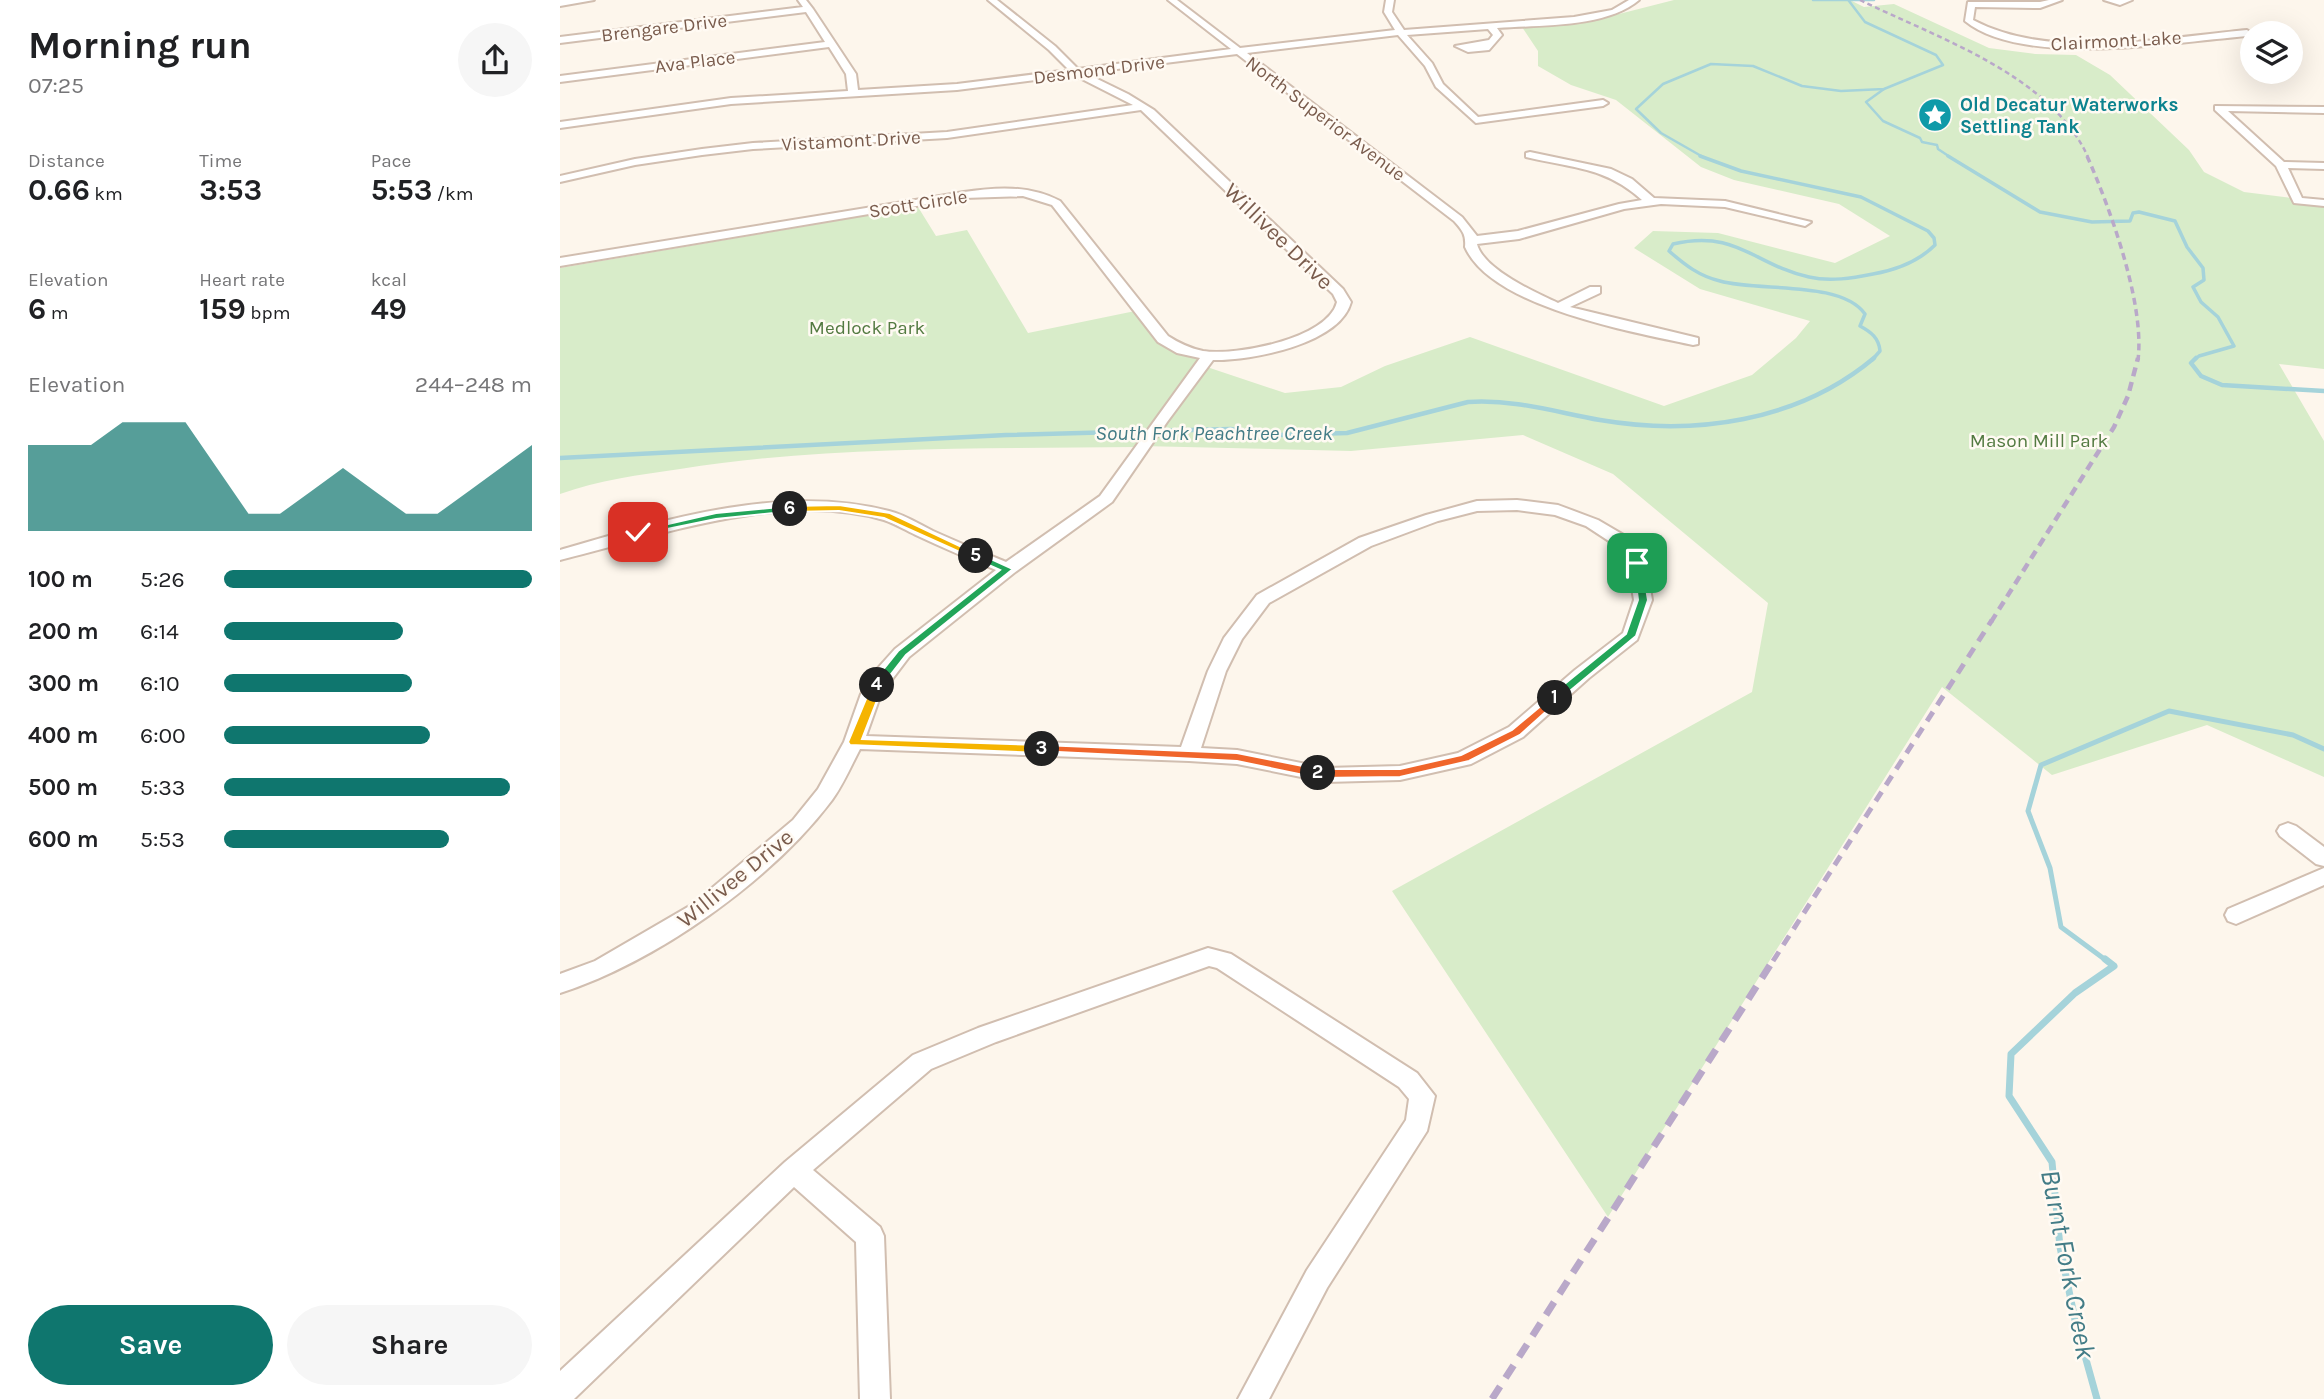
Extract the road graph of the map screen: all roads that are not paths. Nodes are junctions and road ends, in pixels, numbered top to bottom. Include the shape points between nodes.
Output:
1 (590, 0) edge
2 (802, 0) edge
3 (992, 0) edge
4 (1172, 0) edge
5 (1390, 0) edge
6 (1635, 0) edge
7 (2057, 0) edge
8 (2108, 0) edge
9 (2127, 0) edge
10 (560, 3) edge
11 (809, 9) junction
12 (1490, 26) junction
13 (1403, 32) junction
14 (2240, 33) edge
15 (560, 40) edge
16 (1490, 43) dead end
17 (831, 44) junction
18 (1238, 51) junction
19 (1076, 72) junction
20 (560, 79) edge
21 (853, 94) junction
22 (1603, 103) dead end
23 (1143, 107) junction
24 (2324, 110) edge
25 (560, 125) edge
26 (1530, 155) dead end
27 (1586, 156) dead end
28 (1575, 164) junction
29 (2281, 165) junction
30 (2324, 166) edge
31 (560, 179) edge
32 (1651, 202) junction
33 (2324, 203) edge
34 (1805, 222) dead end
35 (1474, 240) junction
36 (560, 262) edge
37 (1595, 290) dead end
38 (1560, 307) junction
39 (1693, 341) dead end
40 (1209, 356) junction
41 (560, 555) edge
42 (1007, 569) junction
43 (854, 742) junction
44 (1189, 754) junction
45 (2288, 831) dead end
46 (2324, 858) edge
47 (2324, 876) edge
48 (2236, 915) dead end
49 (560, 984) edge
50 (794, 1170) junction
51 (560, 1392) edge
52 (875, 1399) edge
53 (1253, 1399) edge

1 - 10 street
2 - 11 street
3 - 19 street, Willivee Drive
4 - 18 street, North Superior Avenue
5 - 13 street via 1388,12
6 - 12 street, Desmond Drive via 1597,16
7 - 14 street, Clairmont Lake via 2040,5 1970,4 1969,21 2001,38 2063,46
8 - 9 street, Clairmont Lake
11 - 15 street, Brengare Drive
11 - 17 street
12 - 13 street, Desmond Drive
12 - 16 street via 1498,35
13 - 18 street, Desmond Drive
13 - 22 street via 1439,85 1476,120
17 - 20 street, Ava Place
17 - 21 street via 853,78
18 - 19 street, Desmond Drive
18 - 35 street, North Superior Avenue via 1458,219
19 - 21 street, Desmond Drive
19 - 23 street, Willivee Drive
21 - 25 street, Desmond Drive via 739,100
23 - 31 street, Vistamont Drive via 947,135 702,152
23 - 40 street, Willivee Drive via 1344,302 1341,314 1311,333 1251,354
24 - 29 street via 2219,108
26 - 28 street
27 - 28 street
28 - 32 street via 1615,174
29 - 30 street
29 - 33 street via 2298,201
32 - 34 street via 1712,202
32 - 35 street via 1532,232
35 - 38 street, North Superior Avenue via 1472,251 1501,278
36 - 40 street, Scott Circle via 964,195 1029,194 1056,203 1163,339 1179,349
37 - 38 street
38 - 39 street
40 - 42 street, Willivee Drive via 1106,499
41 - 42 street via 716,516 839,508 886,515
42 - 43 street, Willivee Drive via 902,653 871,694
43 - 44 street
43 - 49 street, Willivee Drive via 809,814 748,872 701,910 654,939
44 - 44 street via 1217,671 1233,638 1263,599 1365,542 1432,517 1517,505 1558,510 1592,523 1621,541 1637,563 1643,600 1631,636 1516,732 1465,758 1400,773 1326,775 1237,757
45 - 46 street
47 - 48 street
50 - 51 street
50 - 52 street via 870,1237
50 - 53 street via 922,1062 1208,957 1223,960 1408,1080 1422,1096 1418,1123 1317,1279

